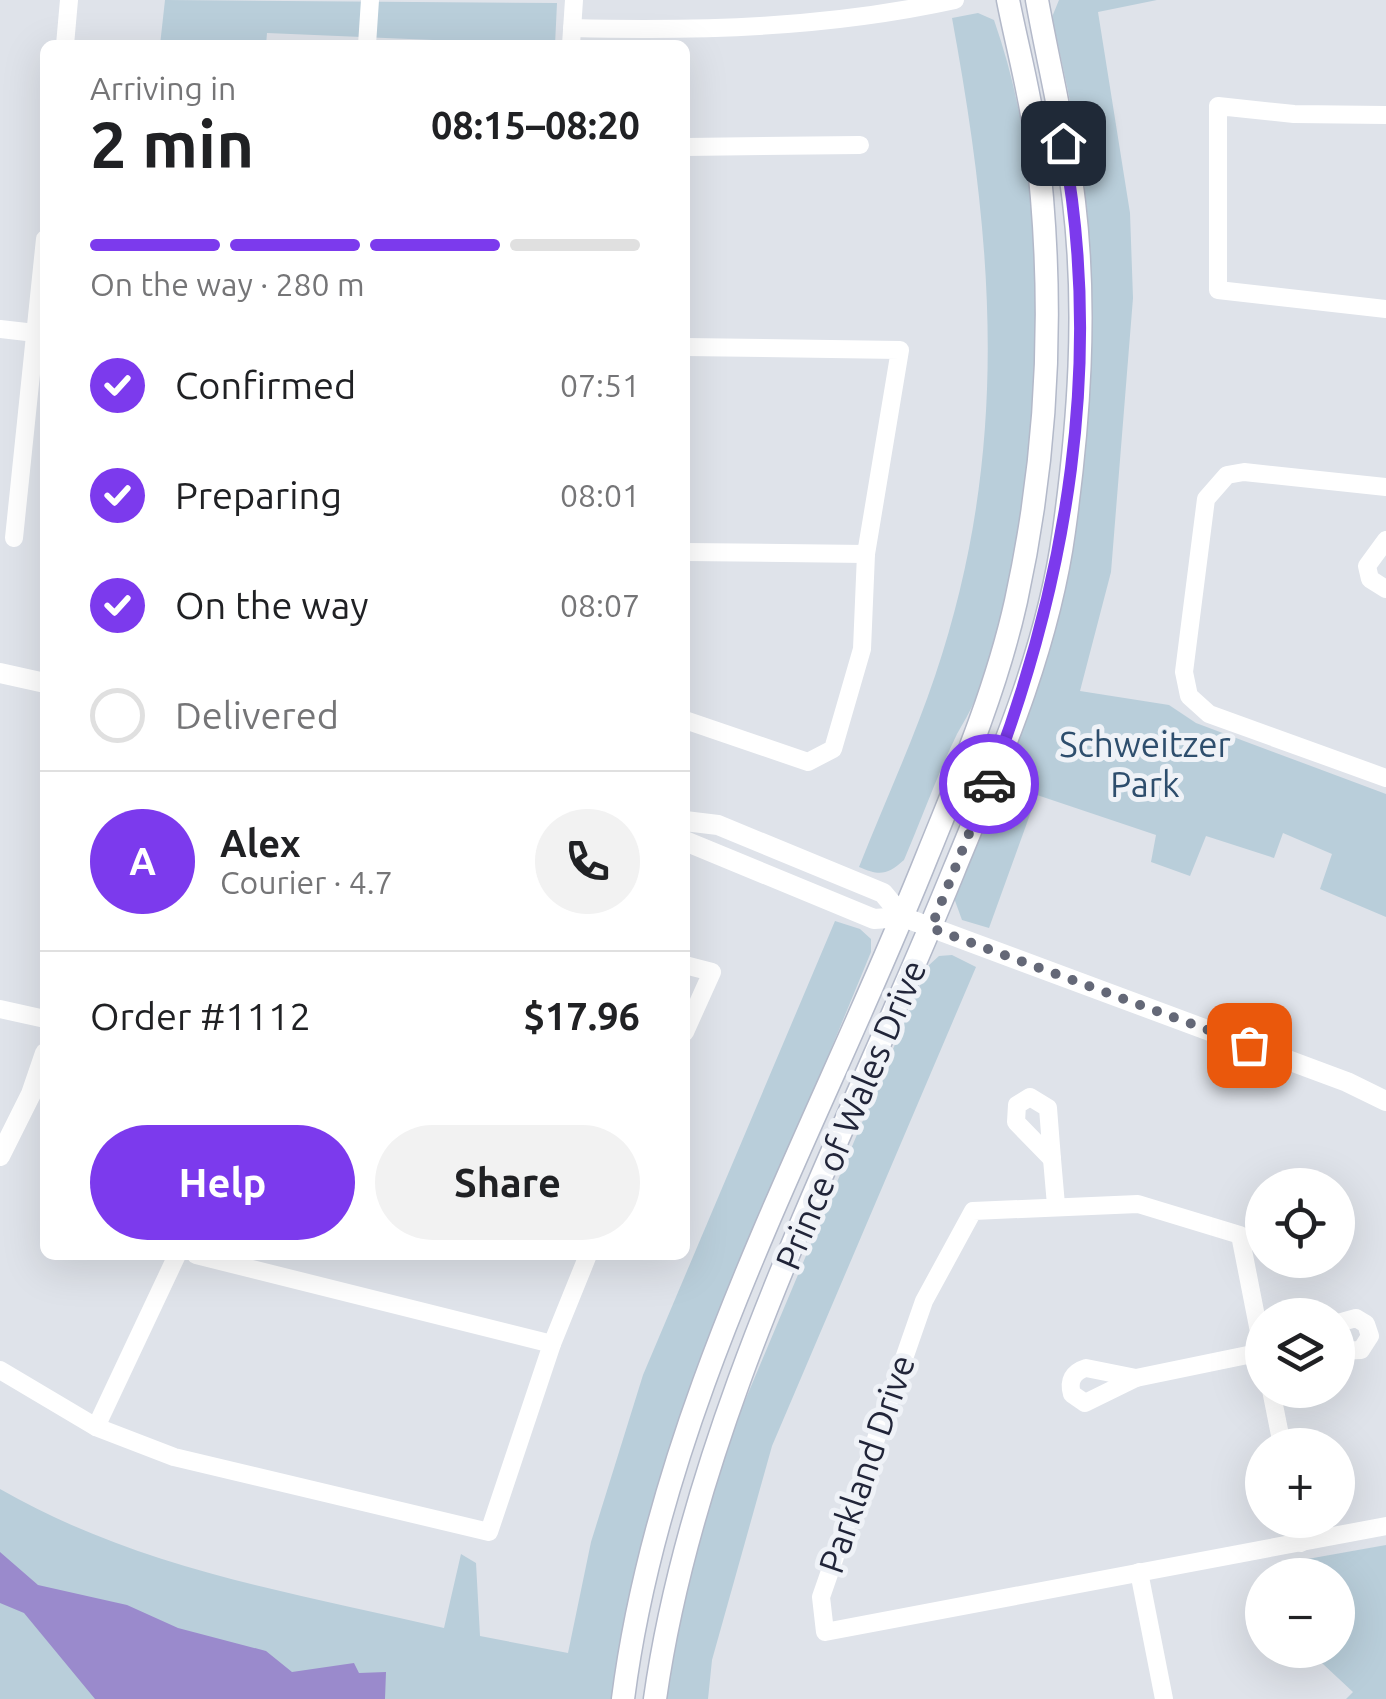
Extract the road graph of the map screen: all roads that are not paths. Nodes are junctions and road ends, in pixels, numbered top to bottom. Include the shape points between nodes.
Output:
1 (69, 0) edge
2 (370, 0) edge
3 (574, 0) edge
4 (955, 0) edge
5 (1008, 0) edge
6 (1036, 0) edge
7 (572, 37) edge
8 (65, 40) edge
9 (367, 40) edge
10 (1386, 115) edge
11 (860, 146) dead end
12 (690, 147) edge
13 (1386, 310) edge
14 (0, 329) edge
15 (40, 334) edge
16 (690, 347) edge
17 (1386, 487) edge
18 (14, 538) dead end
19 (1386, 540) edge
20 (690, 552) edge
21 (866, 554) junction
22 (1386, 589) edge
23 (0, 673) edge
24 (40, 683) edge
25 (690, 722) edge
26 (1386, 778) edge
27 (690, 822) edge
28 (690, 842) edge
29 (903, 916) junction
30 (931, 928) junction
31 (690, 966) edge
32 (0, 1009) edge
33 (40, 1018) edge
34 (690, 1021) edge
35 (40, 1069) edge
36 (1386, 1102) edge
37 (0, 1156) edge
38 (1052, 1158) dead end
39 (1056, 1204) junction
40 (175, 1260) edge
41 (216, 1260) edge
42 (586, 1260) edge
43 (1252, 1298) edge
44 (1355, 1318) edge
45 (552, 1344) junction
46 (1355, 1350) edge
47 (1245, 1354) edge
48 (0, 1370) edge
49 (1136, 1378) dead end
50 (96, 1427) junction
51 (1386, 1526) edge
52 (1299, 1538) edge
53 (1300, 1543) junction
54 (1139, 1572) junction
55 (623, 1699) edge
56 (655, 1699) edge
57 (1164, 1699) edge

1 - 8 street
2 - 9 street
3 - 7 street
4 - 7 street via 784,28
5 - 29 main road, Prince of Wales Drive via 1042,200 1043,426 1015,605 955,788
6 - 30 main road, Prince of Wales Drive via 1078,253 1081,365 1064,534 1020,706
10 - 13 street via 1218,106 1218,290
11 - 12 street
14 - 15 street
15 - 18 street
16 - 21 street via 900,350
17 - 26 street via 1227,474 1206,499 1184,672 1189,696 1210,714
19 - 22 street via 1367,566 1370,579
20 - 21 street
21 - 25 street via 862,650 833,749 808,762
23 - 24 street
27 - 29 street via 718,826 883,893
28 - 29 street via 874,919
29 - 30 street
29 - 55 main road, Prince of Wales Drive via 704,1386 658,1520
30 - 36 street
30 - 56 main road, Prince of Wales Drive via 748,1362 687,1530
31 - 34 street via 712,972
32 - 33 street
35 - 37 street
38 - 39 street
39 - 43 street, Parkland Drive via 1138,1204 1240,1235
39 - 54 street, Parkland Drive via 974,1211 932,1286 821,1598 824,1632
40 - 50 street
41 - 45 street
42 - 45 street
44 - 46 street via 1370,1336
45 - 50 street via 489,1532 174,1457
47 - 49 street
48 - 50 street
51 - 53 street, Parkland Drive
52 - 53 street
53 - 54 street, Parkland Drive
54 - 57 street

